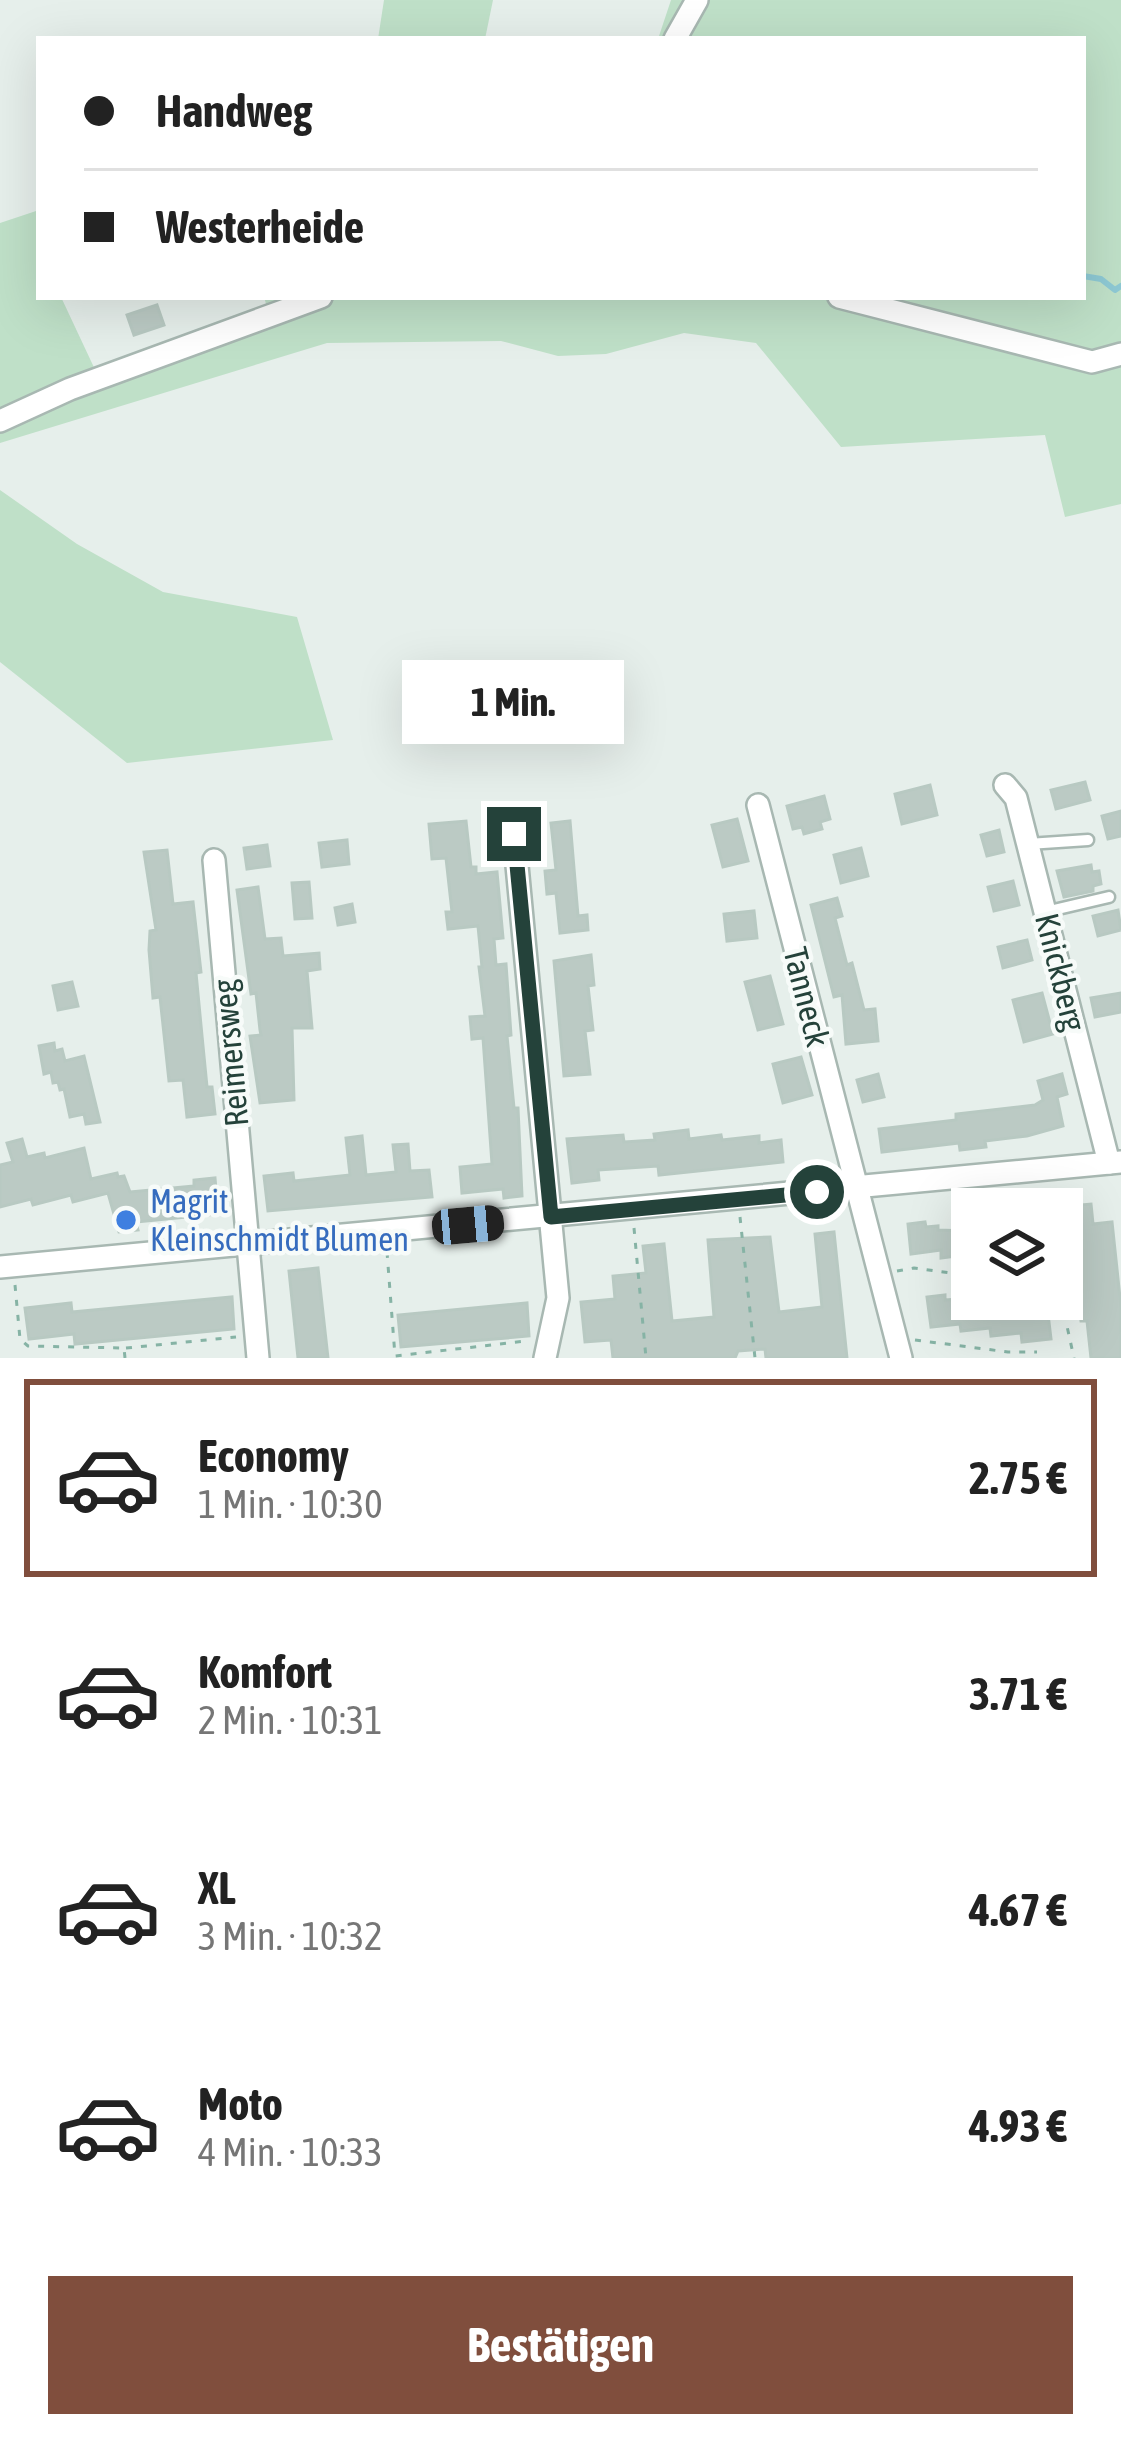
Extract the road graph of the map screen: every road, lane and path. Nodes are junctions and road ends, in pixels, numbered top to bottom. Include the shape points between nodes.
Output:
1 (697, 0) edge
2 (677, 36) edge
3 (313, 300) edge
4 (851, 300) edge
5 (1121, 354) edge
6 (0, 421) edge
7 (1005, 785) dead end
8 (758, 805) dead end
9 (514, 834) dead end
10 (1088, 841) dead end
11 (1028, 844) junction
12 (214, 860) dead end
13 (1109, 897) dead end
14 (1045, 912) junction
15 (1115, 1162) edge
16 (855, 1189) junction
17 (739, 1200) junction
18 (633, 1210) junction
19 (551, 1217) junction
20 (385, 1233) junction
21 (246, 1246) junction
22 (6, 1266) edge
23 (951, 1273) edge
24 (879, 1275) junction
25 (1066, 1320) edge
26 (257, 1347) edge
27 (124, 1348) junction
28 (548, 1348) edge
29 (899, 1351) edge
30 (1037, 1352) dead end
31 (125, 1358) edge
32 (646, 1358) edge
33 (755, 1358) edge
34 (1074, 1358) edge

1 - 2 street
3 - 6 street
4 - 5 street via 1092,362
7 - 11 street, Knickberg
8 - 16 street, Tanneck
9 - 19 street
10 - 11 lane
11 - 14 street, Knickberg
12 - 21 street, Reimersweg
13 - 14 lane
14 - 15 street, Knickberg
15 - 16 street
16 - 17 street
16 - 24 street, Tanneck
17 - 18 street
17 - 33 path
18 - 19 street
18 - 32 path
19 - 20 street
19 - 28 street via 558,1298
20 - 21 street
20 - 28 path via 395,1356
21 - 22 street
21 - 26 street, Reimersweg
22 - 27 path via 28,1346
23 - 24 path via 914,1268
24 - 29 street, Tanneck
25 - 34 path
26 - 27 path
27 - 31 path
29 - 30 path via 920,1338

